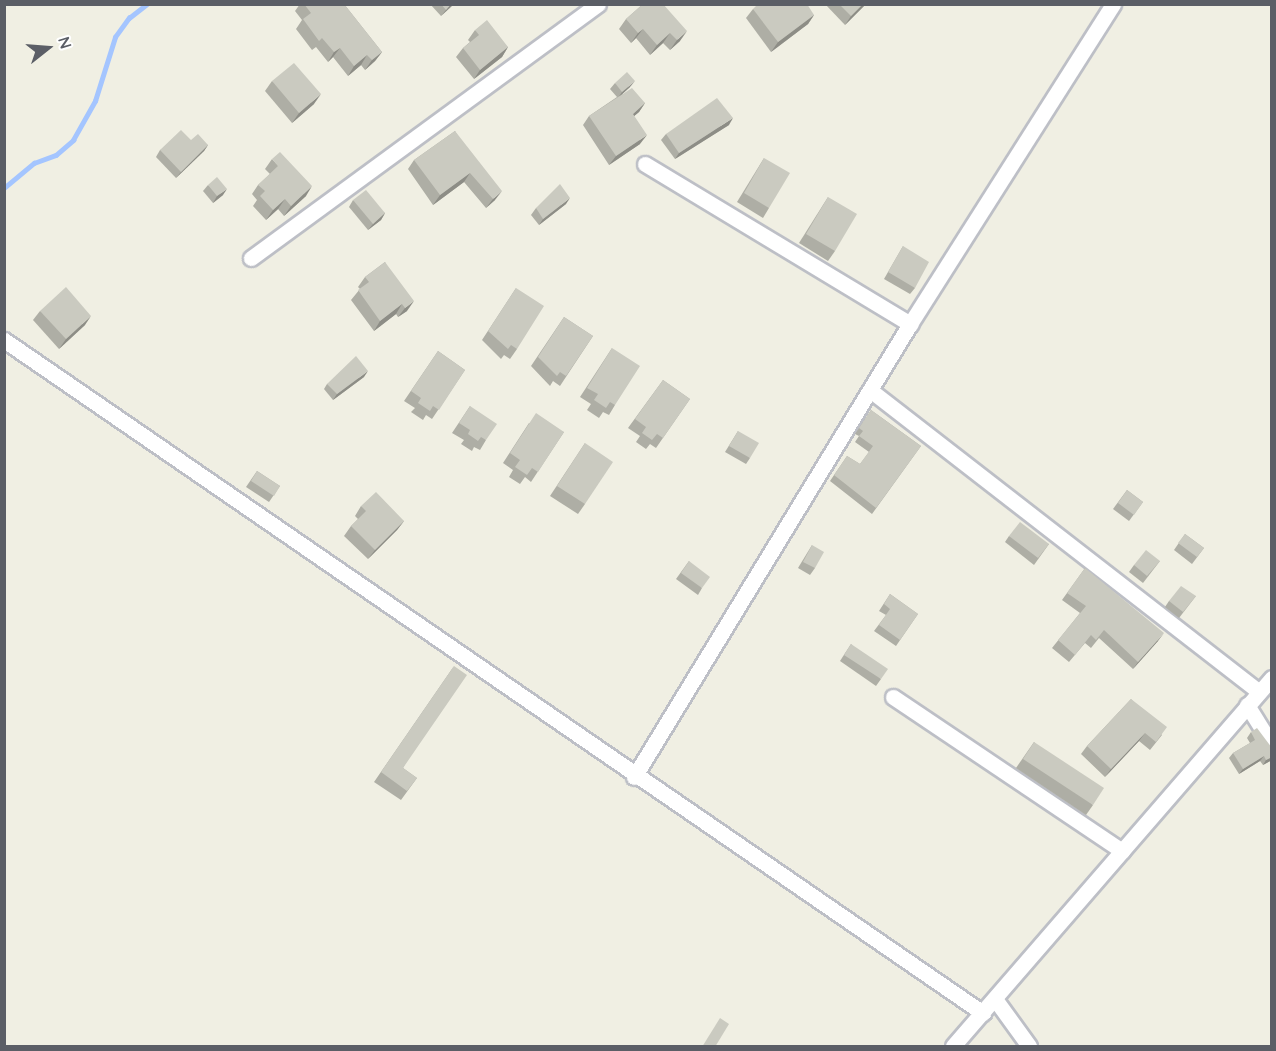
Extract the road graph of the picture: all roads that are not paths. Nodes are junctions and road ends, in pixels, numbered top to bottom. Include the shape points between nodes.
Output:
1 (598, 4) edge
2 (1113, 4) edge
3 (645, 164) dead end
4 (251, 258) dead end
5 (910, 324) junction
6 (4, 340) edge
7 (870, 390) junction
8 (1272, 678) edge
9 (1259, 692) junction
10 (893, 697) dead end
11 (1247, 705) junction
12 (1272, 746) edge
13 (634, 777) junction
14 (1122, 851) junction
15 (995, 999) junction
16 (983, 1013) junction
17 (953, 1047) edge
18 (1029, 1047) edge

1 - 4 street
2 - 5 street
3 - 5 street
5 - 7 street
6 - 13 street
7 - 9 street
7 - 13 street
8 - 9 street
9 - 11 street
10 - 14 street
11 - 12 street
11 - 14 street
13 - 16 street
14 - 15 street
15 - 16 street
15 - 18 street
16 - 17 street

